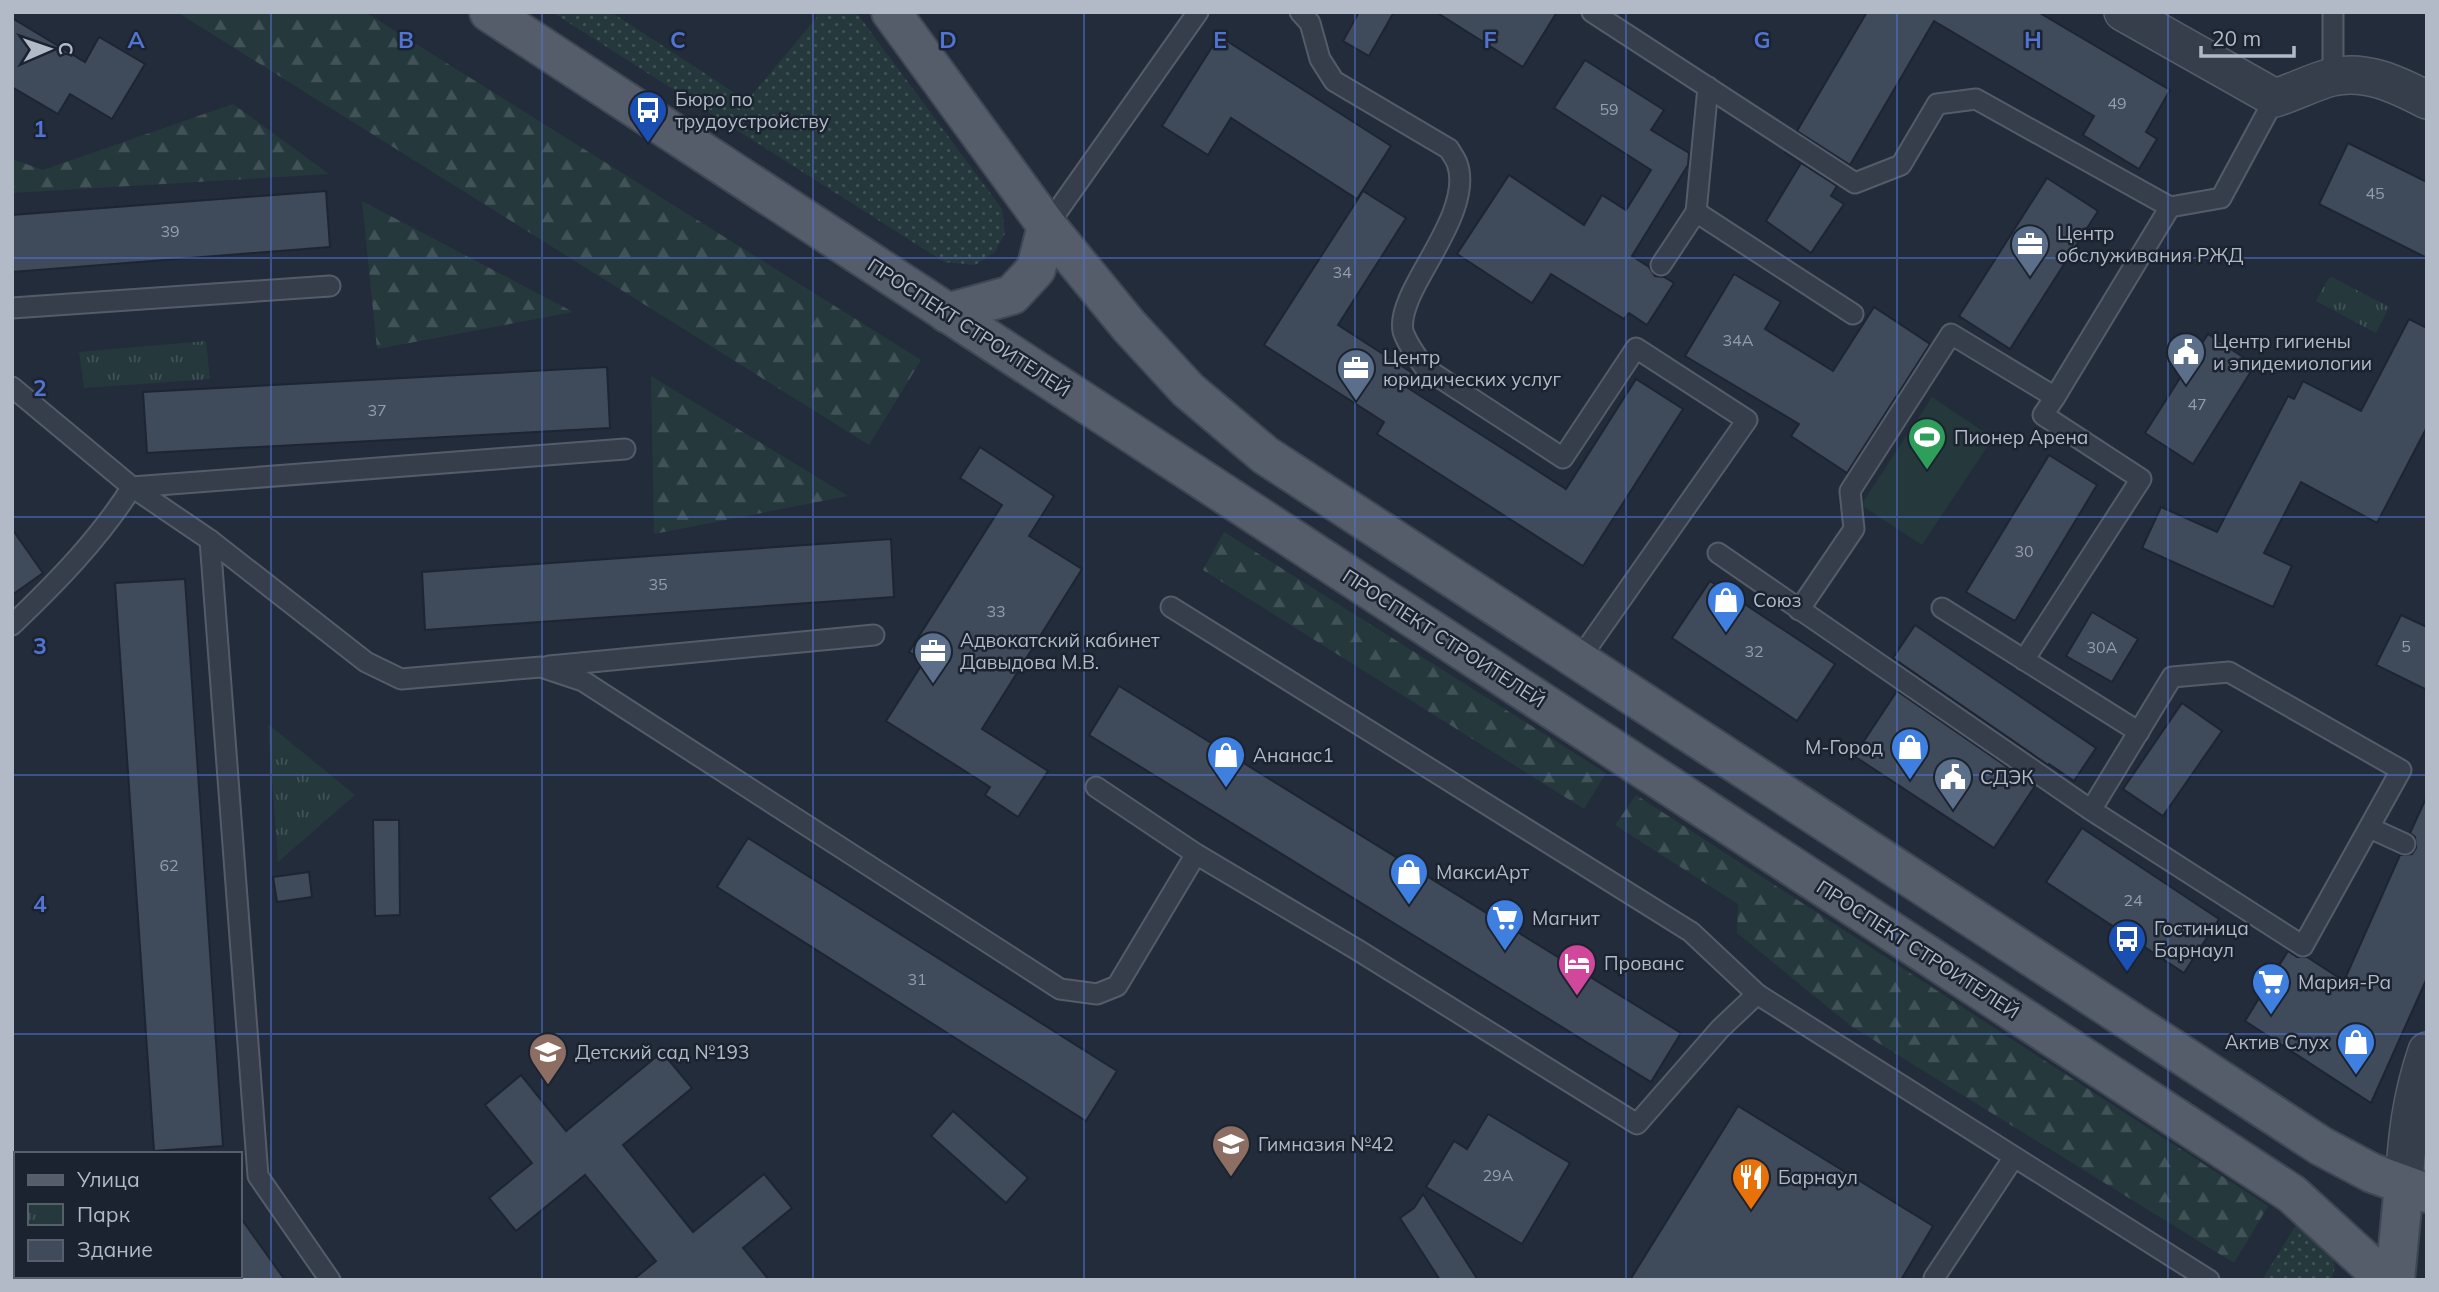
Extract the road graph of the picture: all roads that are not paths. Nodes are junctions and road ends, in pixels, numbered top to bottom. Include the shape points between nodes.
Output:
1 (488, 12) edge
2 (891, 12) edge
3 (1198, 12) edge
4 (1300, 12) edge
5 (1591, 12) edge
6 (2123, 12) edge
7 (2333, 12) edge
8 (2333, 77) junction
9 (1709, 87) junction
10 (2275, 98) junction
11 (2427, 100) edge
12 (2170, 207) junction
13 (1696, 212) junction
14 (1047, 226) junction
15 (1661, 265) dead end
16 (330, 286) dead end
17 (12, 308) edge
18 (947, 313) junction
19 (1853, 314) dead end
20 (12, 387) edge
21 (2055, 397) junction
22 (625, 449) dead end
23 (132, 487) junction
24 (210, 540) junction
25 (1718, 553) dead end
26 (1171, 607) dead end
27 (1942, 608) dead end
28 (1799, 610) junction
29 (12, 625) edge
30 (874, 635) dead end
31 (2024, 660) junction
32 (1578, 661) junction
33 (541, 667) junction
34 (2139, 732) junction
35 (1097, 787) dead end
36 (2091, 810) junction
37 (2370, 828) junction
38 (2405, 844) dead end
39 (1196, 854) junction
40 (1757, 994) junction
41 (2427, 1051) edge
42 (2014, 1157) junction
43 (2416, 1189) edge
44 (1934, 1278) edge
45 (330, 1280) edge
46 (2209, 1280) edge
47 (2386, 1280) edge
48 (2395, 1280) edge

1 - 18 main road, ПРОСПЕКТ СТРОИТЕЛЕЙ
2 - 14 main road
3 - 14 lane
4 - 32 lane via 1310,23 1320,59 1334,81 1449,149 1457,164 1460,186 1452,215 1404,312 1403,329 1425,368 1563,458 1636,348 1747,420
5 - 9 lane
6 - 10 street
7 - 8 lane
8 - 10 street
8 - 11 street via 2366,75
9 - 12 lane via 1855,183 1901,165 1937,104 1976,99
9 - 13 lane
10 - 12 lane via 2221,198
12 - 21 lane
13 - 15 lane
13 - 19 lane
14 - 18 main road via 1036,269 1012,295
14 - 32 main road via 1188,390 1265,455
16 - 17 lane
18 - 47 main road, ПРОСПЕКТ СТРОИТЕЛЕЙ via 2292,1194
20 - 23 lane
21 - 28 lane via 1951,334 1850,491 1854,529
21 - 31 lane via 2043,415 2141,479
22 - 23 lane
23 - 24 lane
23 - 29 lane via 82,555
24 - 33 lane via 366,662 401,679
24 - 45 lane via 258,1176
25 - 28 lane
26 - 40 lane via 1691,932
27 - 31 lane
28 - 36 lane
30 - 33 lane
31 - 34 lane
32 - 43 main road via 2321,1146 2372,1173
33 - 39 lane via 583,681 1060,989 1097,994 1117,986
34 - 36 lane
34 - 37 lane via 2172,677 2229,672 2401,770
35 - 39 lane
36 - 37 lane via 2303,946
37 - 38 lane
39 - 40 lane via 1637,1124
40 - 42 lane
41 - 43 street via 2407,1138
42 - 44 lane
42 - 46 lane
43 - 48 main road

